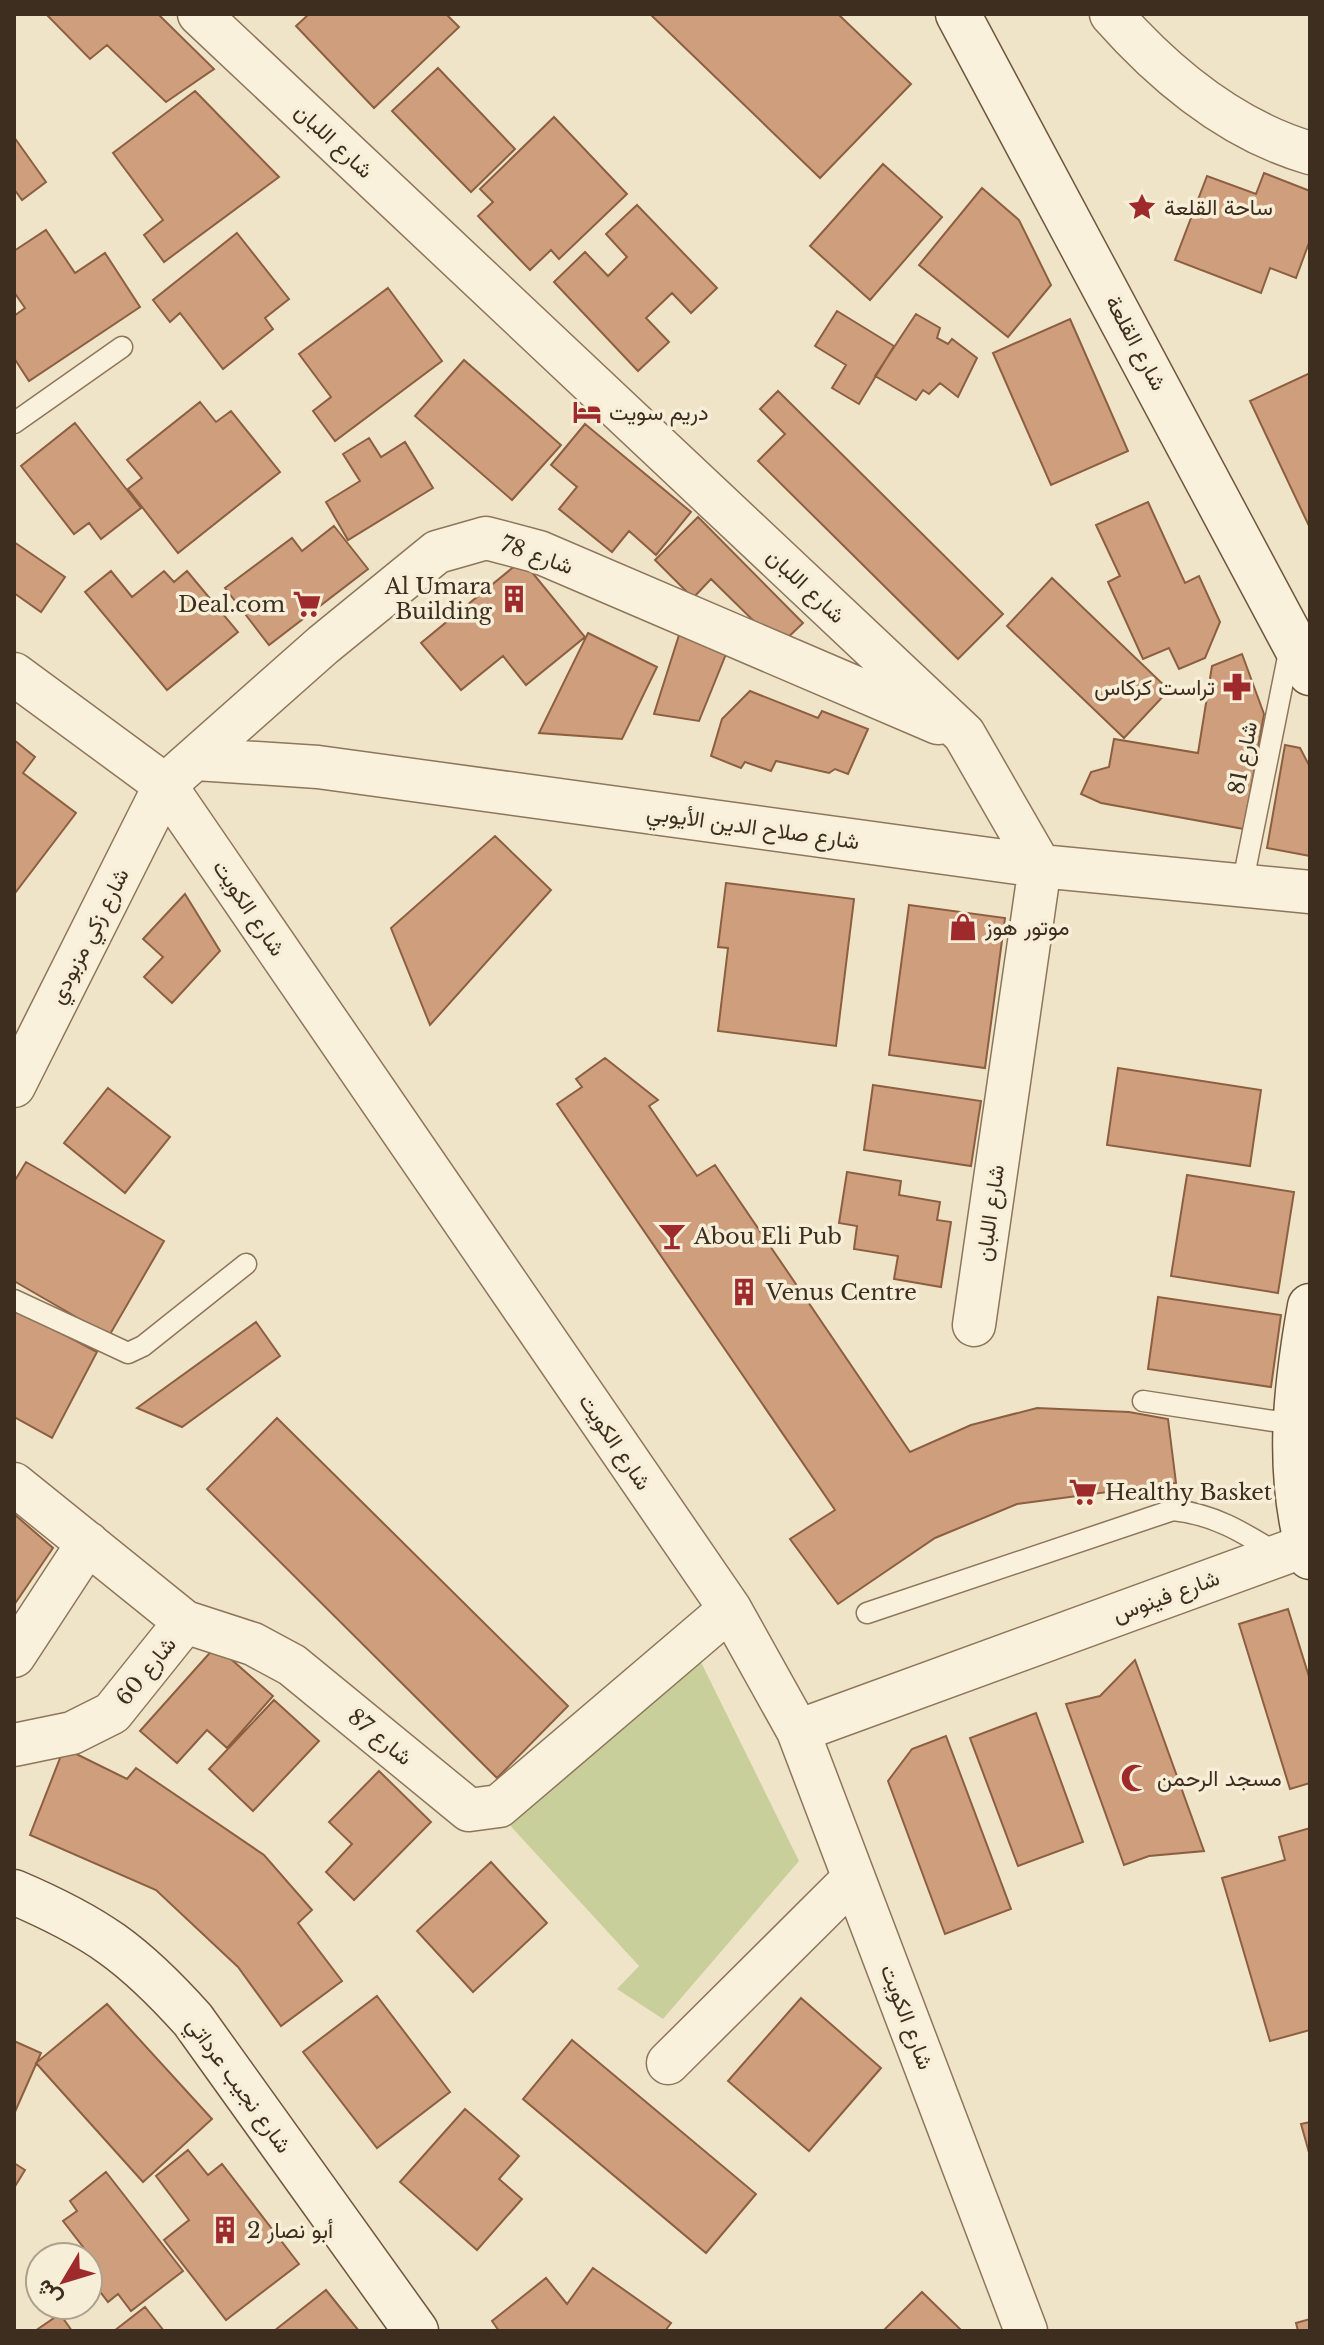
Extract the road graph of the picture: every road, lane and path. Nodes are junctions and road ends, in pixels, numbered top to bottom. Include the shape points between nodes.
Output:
1 (199, 14) edge
2 (958, 14) edge
3 (1111, 14) edge
4 (1310, 153) edge
5 (122, 347) dead end
6 (14, 423) edge
7 (1301, 656) edge
8 (14, 674) edge
9 (964, 734) junction
10 (196, 759) junction
11 (165, 785) junction
12 (1040, 866) junction
13 (1242, 886) junction
14 (1310, 892) edge
15 (14, 1086) edge
16 (246, 1264) dead end
17 (14, 1300) edge
18 (1310, 1306) edge
19 (974, 1325) dead end
20 (1143, 1401) dead end
21 (1293, 1424) junction
22 (14, 1484) edge
23 (88, 1543) junction
24 (1301, 1550) edge
25 (730, 1609) junction
26 (867, 1613) dead end
27 (185, 1622) junction
28 (14, 1656) edge
29 (798, 1731) junction
30 (14, 1745) edge
31 (854, 1878) junction
32 (14, 1892) edge
33 (668, 2063) dead end
34 (416, 2331) edge
35 (1026, 2331) edge

1 - 9 street, شارع اللبان
2 - 7 main road, شارع القلعة
3 - 4 street via 1201,98
5 - 6 lane
7 - 13 lane, شارع 81
8 - 11 street, شارع الكويت
9 - 10 street, شارع 78 via 539,552 486,538 437,552
9 - 12 street, شارع اللبان
10 - 11 street, شارع 78
10 - 12 street, شارع صلاح الدين الأيوبي via 318,767
11 - 15 street, شارع زكي مزبودي
11 - 25 street, شارع الكويت
12 - 13 street, شارع صلاح الدين الأيوبي
12 - 19 street, شارع اللبان
13 - 14 street, شارع صلاح الدين الأيوبي
16 - 17 lane via 128,1353
18 - 21 main road
20 - 21 lane
21 - 24 main road
22 - 23 street, شارع 87
23 - 27 street, شارع 87
23 - 28 street
24 - 26 lane via 1200,1513 1173,1510
24 - 29 street, شارع فينوس
25 - 27 street, شارع 87 via 499,1806 469,1810 292,1665 253,1644
25 - 29 street, شارع الكويت
27 - 30 street, شارع 60 via 112,1713 72,1733
29 - 31 street, شارع الكويت
31 - 33 street
31 - 35 street, شارع الكويت
32 - 34 main road, شارع نجيب عرداتي via 112,1941 152,1974 193,2020

